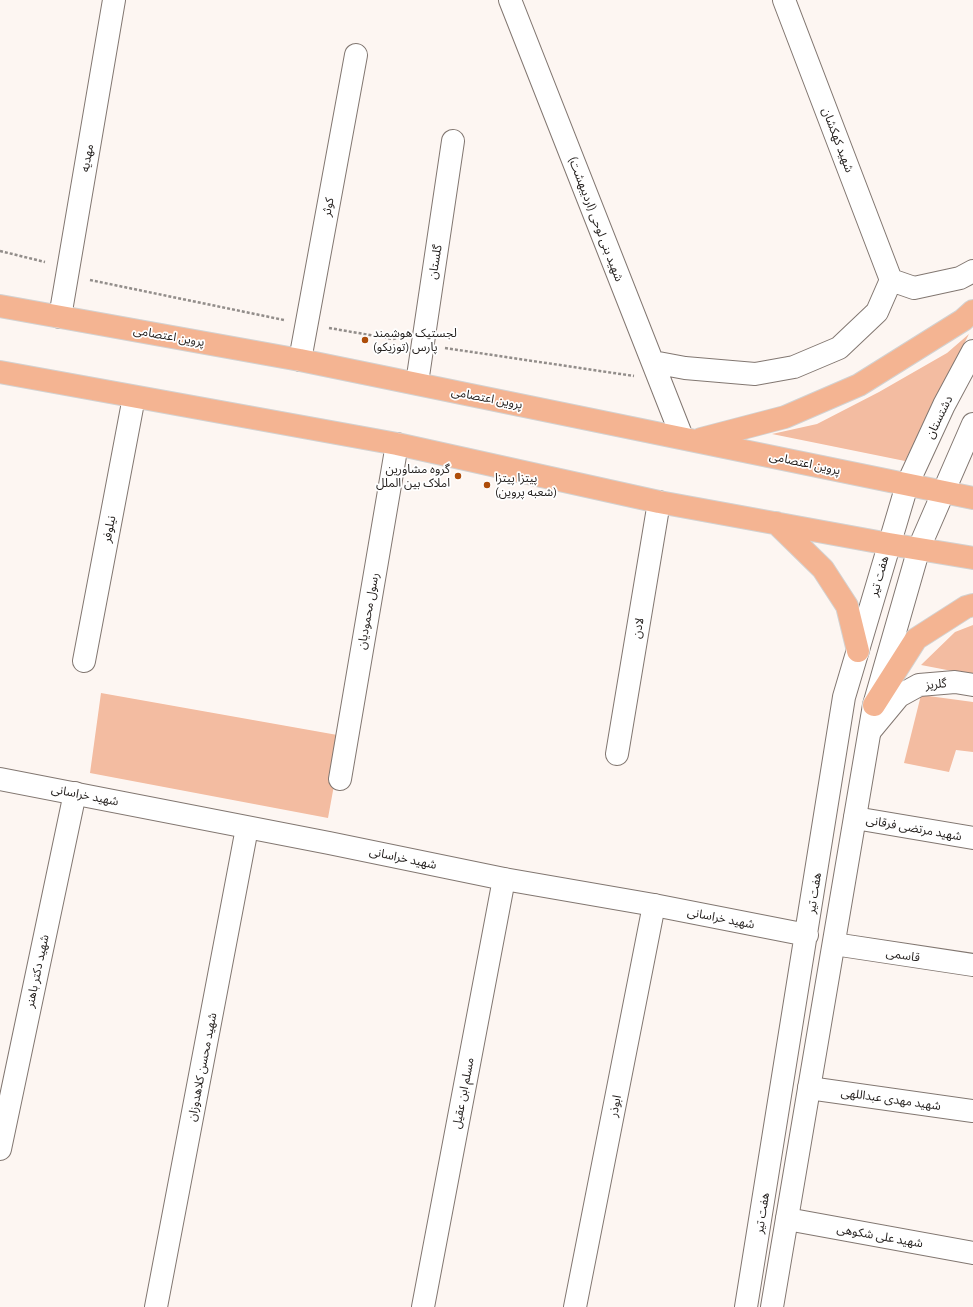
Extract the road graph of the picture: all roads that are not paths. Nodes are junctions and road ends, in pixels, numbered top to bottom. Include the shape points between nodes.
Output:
1 (114, 0) edge
2 (510, 0) edge
3 (784, 0) edge
4 (356, 55) dead end
5 (453, 141) dead end
6 (973, 271) edge
7 (891, 280) junction
8 (0, 306) edge
9 (973, 311) edge
10 (60, 317) junction
11 (973, 351) edge
12 (300, 360) junction
13 (653, 362) junction
14 (0, 372) edge
15 (417, 383) junction
16 (134, 397) junction
17 (973, 424) edge
18 (689, 439) junction
19 (397, 444) junction
20 (908, 485) junction
21 (943, 492) junction
22 (973, 498) edge
23 (659, 502) junction
24 (776, 523) junction
25 (889, 544) junction
26 (919, 548) junction
27 (973, 558) edge
28 (973, 605) edge
29 (858, 651) junction
30 (84, 661) dead end
31 (973, 686) edge
32 (874, 705) junction
33 (841, 719) junction
34 (870, 731) junction
35 (617, 754) dead end
36 (0, 779) edge
37 (340, 779) dead end
38 (74, 793) junction
39 (855, 818) junction
40 (247, 828) junction
41 (973, 838) edge
42 (504, 879) junction
43 (654, 905) junction
44 (807, 935) junction
45 (834, 944) junction
46 (973, 965) edge
47 (809, 1088) junction
48 (973, 1111) edge
49 (0, 1149) edge
50 (787, 1219) junction
51 (973, 1253) edge
52 (156, 1307) edge
53 (423, 1307) edge
54 (575, 1307) edge
55 (746, 1307) edge
56 (772, 1307) edge

1 - 10 street, مهدیه
2 - 13 street, شهید بنی لوحی (اردیبهشت)
3 - 7 street, شهید کهکشان
4 - 12 street, کوثر
5 - 15 street, گلستان
6 - 7 street via 960,278 914,288
7 - 13 street via 878,312 839,348 794,367 755,374 685,368
8 - 10 main road, پروین اعتصامی
9 - 18 main road via 963,320 859,384 785,417
10 - 12 main road, پروین اعتصامی
11 - 20 street, دشتستان via 944,405
12 - 15 main road, پروین اعتصامی
13 - 18 street, شهید بنی لوحی (اردیبهشت)
14 - 16 main road
15 - 18 main road, پروین اعتصامی
16 - 19 main road
16 - 30 street, نیلوفر
17 - 21 street
18 - 20 main road, پروین اعتصامی
19 - 23 main road
19 - 37 street, رسول محمودیان
20 - 21 main road, پروین اعتصامی
20 - 25 street, هفت تیر
21 - 22 main road, پروین اعتصامی
21 - 26 street
23 - 24 main road
23 - 35 street, لادن
24 - 25 main road
24 - 29 main road via 823,569 847,606
25 - 26 main road
25 - 29 street, هفت تیر
26 - 27 main road
26 - 32 street
28 - 32 main road via 916,639
29 - 33 street, هفت تیر via 844,696
31 - 34 street, گلریز via 955,682 919,685 899,696
32 - 34 street
33 - 34 street via 856,712 864,718
33 - 44 street, هفت تیر
34 - 39 street
36 - 38 street, شهید خراسانی
38 - 40 street, شهید خراسانی
38 - 49 street, شهید دکتر باهنر
39 - 41 street, شهید مرتضی فرقانی
39 - 45 street
40 - 42 street, شهید خراسانی
40 - 52 street, شهید محسن کلاهدوزان
42 - 43 street, شهید خراسانی
42 - 53 street, مسلم ابن عقیل
43 - 44 street, شهید خراسانی
43 - 54 street, ابوذر
44 - 55 street, هفت تیر
45 - 46 street, قاسمی
45 - 47 street
47 - 48 street, شهید مهدی عبداللهی
47 - 50 street
50 - 51 street, شهید علی شکوهی
50 - 56 street

